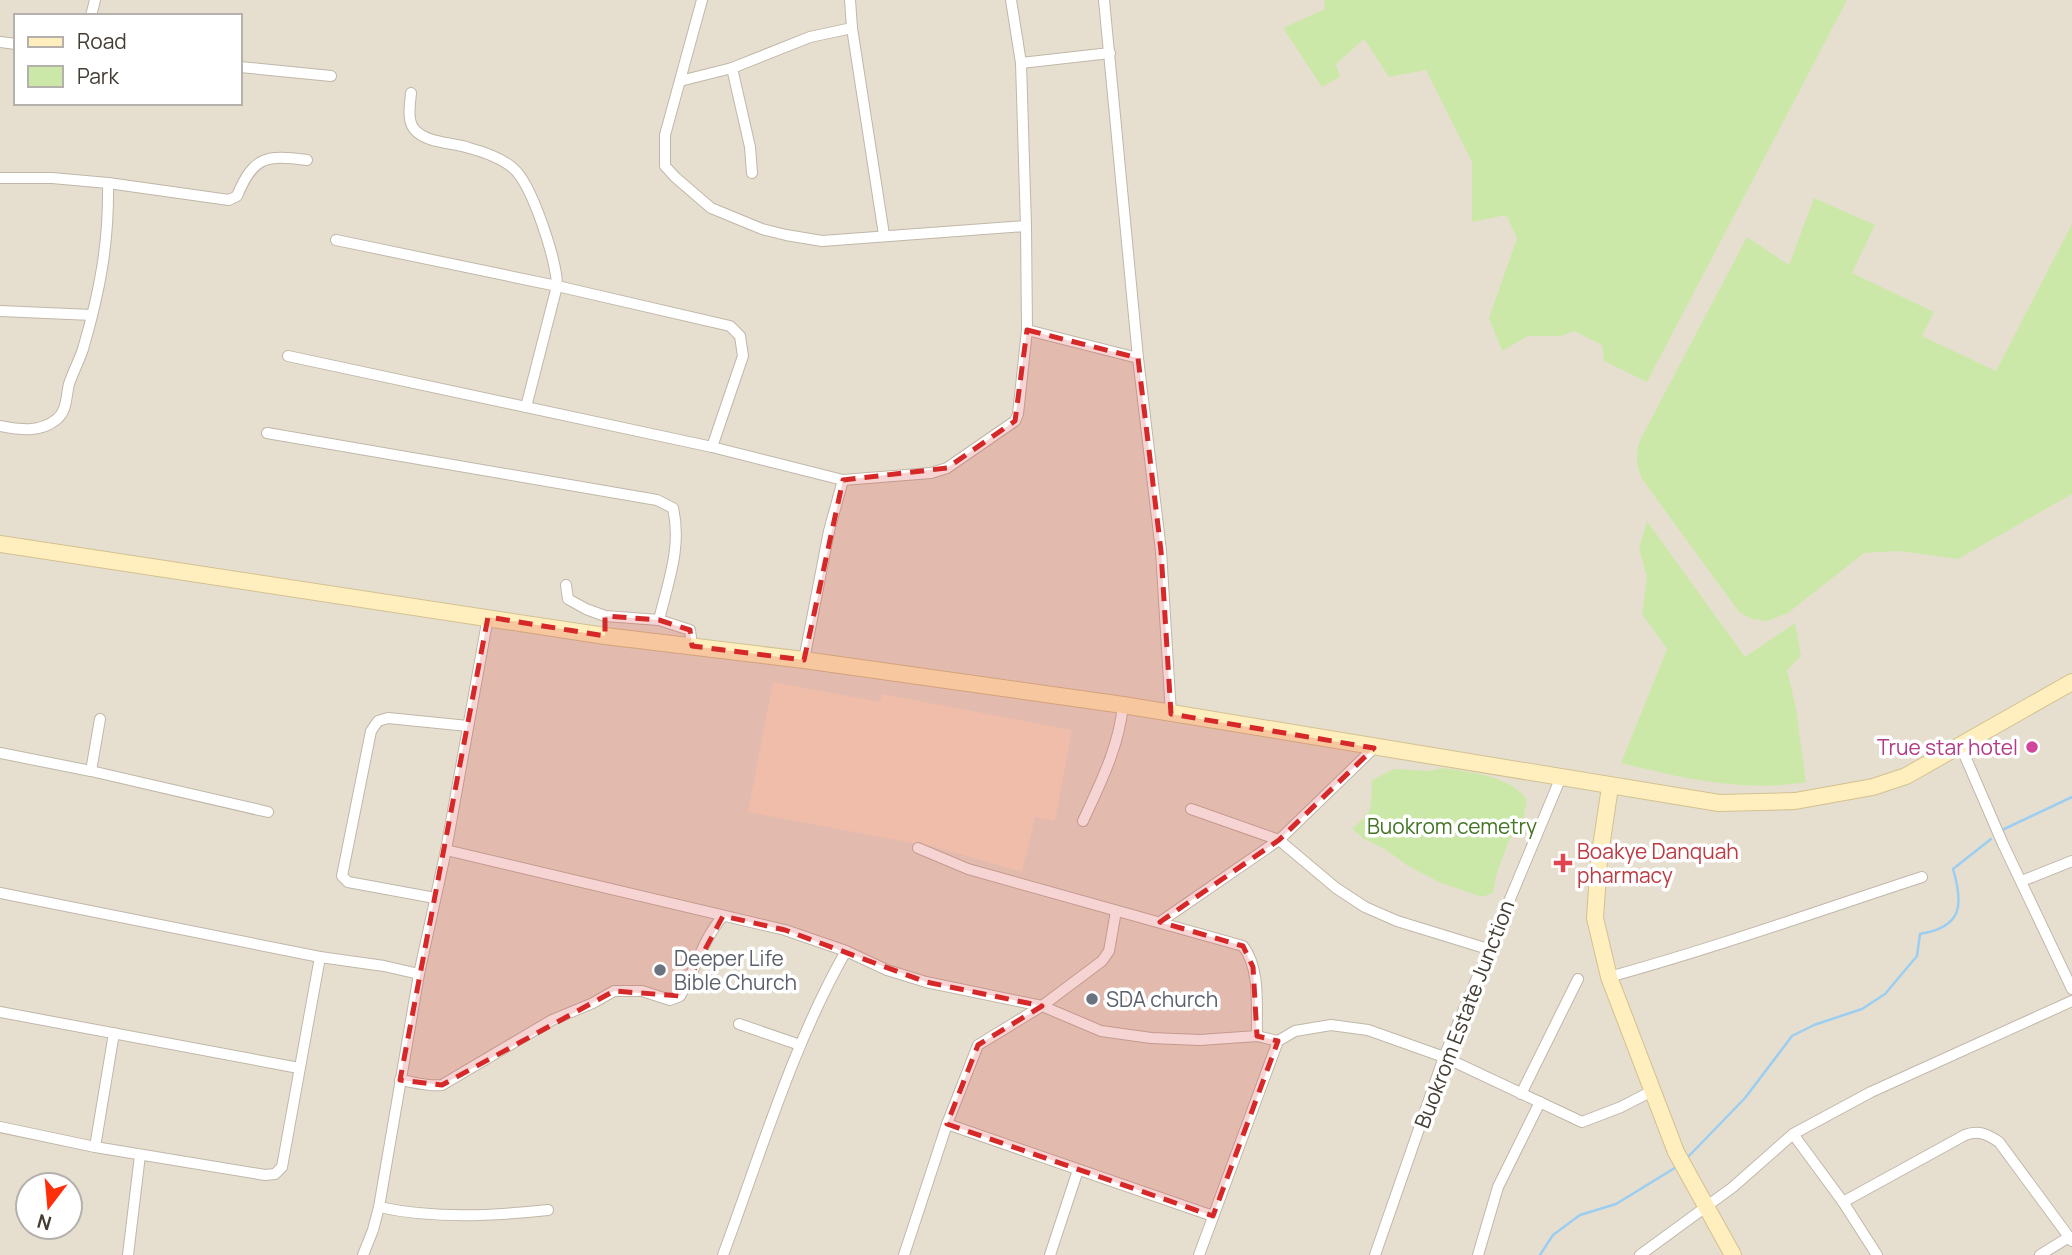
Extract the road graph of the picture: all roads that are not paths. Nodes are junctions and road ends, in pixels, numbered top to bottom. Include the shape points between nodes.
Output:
1 (702, 0) edge
2 (850, 0) edge
3 (1011, 0) edge
4 (1104, 0) edge
5 (852, 28) junction
6 (1110, 54) junction
7 (1021, 63) junction
8 (242, 67) edge
9 (732, 68) junction
10 (331, 76) dead end
11 (680, 81) junction
12 (411, 93) dead end
13 (307, 160) dead end
14 (752, 173) dead end
15 (0, 178) edge
16 (108, 183) junction
17 (1026, 226) junction
18 (884, 235) junction
19 (336, 240) dead end
20 (557, 286) junction
21 (0, 311) edge
22 (92, 315) junction
23 (1027, 330) junction
24 (288, 356) dead end
25 (1138, 358) junction
26 (526, 407) junction
27 (0, 426) edge
28 (267, 433) dead end
29 (712, 447) junction
30 (844, 480) junction
31 (0, 544) edge
32 (566, 585) dead end
33 (605, 616) junction
34 (488, 617) junction
35 (659, 620) junction
36 (605, 636) junction
37 (692, 646) junction
38 (804, 660) junction
39 (2072, 682) edge
40 (1123, 705) junction
41 (1171, 714) junction
42 (100, 719) dead end
43 (468, 726) junction
44 (1961, 747) junction
45 (1374, 748) junction
46 (0, 753) edge
47 (91, 771) junction
48 (1561, 777) junction
49 (1610, 787) junction
50 (1191, 809) dead end
51 (268, 812) dead end
52 (1083, 821) dead end
53 (1279, 840) junction
54 (918, 848) dead end
55 (446, 850) junction
56 (2072, 861) edge
57 (1922, 877) dead end
58 (2022, 881) junction
59 (0, 892) edge
60 (435, 898) junction
61 (1116, 911) junction
62 (723, 915) junction
63 (1160, 922) junction
64 (1488, 949) junction
65 (846, 951) junction
66 (320, 957) junction
67 (419, 974) junction
68 (1609, 977) junction
69 (1578, 979) dead end
70 (2072, 989) edge
71 (2072, 1001) edge
72 (1042, 1006) junction
73 (0, 1012) edge
74 (739, 1024) dead end
75 (114, 1033) junction
76 (1257, 1036) junction
77 (1278, 1041) junction
78 (800, 1045) junction
79 (1444, 1057) junction
80 (299, 1068) junction
81 (400, 1080) junction
82 (1652, 1091) junction
83 (1521, 1094) junction
84 (1540, 1102) junction
85 (947, 1124) junction
86 (0, 1126) edge
87 (1793, 1134) junction
88 (95, 1146) junction
89 (140, 1155) junction
90 (1078, 1170) junction
91 (1843, 1202) junction
92 (379, 1207) junction
93 (1706, 1208) junction
94 (548, 1210) dead end
95 (1213, 1216) junction
96 (2070, 1239) edge
97 (128, 1255) edge
98 (363, 1255) edge
99 (723, 1255) edge
100 (904, 1255) edge
101 (1050, 1255) edge
102 (1199, 1255) edge
103 (1375, 1255) edge
104 (1478, 1255) edge
105 (1640, 1255) edge
106 (1733, 1255) edge
107 (1877, 1255) edge
108 (2040, 1255) edge

1 - 11 street
2 - 5 street
3 - 7 street
4 - 6 street
5 - 9 street via 810,37
5 - 18 street
6 - 7 street
6 - 25 street
7 - 17 street
8 - 10 street
9 - 11 street
9 - 14 street
11 - 18 street via 665,135 665,166 711,208 762,229 822,241
12 - 20 street via 410,122 415,130 426,138 496,157 522,178 554,259
13 - 16 street via 264,158 229,200
15 - 16 street
16 - 22 street via 106,255
17 - 18 street
17 - 23 street
19 - 20 street
20 - 26 street
20 - 29 street via 730,326 740,336 743,356
21 - 22 street
22 - 27 street via 58,419 31,430
23 - 25 street
23 - 30 street via 1015,421 947,468
24 - 26 street
25 - 41 street via 1161,551
26 - 29 street
28 - 35 street via 657,500 673,508 677,526 677,546
29 - 30 street
30 - 38 street via 829,531
31 - 34 street
32 - 33 street via 568,599
33 - 35 street
33 - 36 street
34 - 36 street
34 - 43 street
35 - 37 street via 690,630
36 - 37 street
37 - 38 street
38 - 40 street
39 - 44 street
40 - 41 street
40 - 52 street via 1108,766
41 - 45 street
42 - 47 street
43 - 55 street
43 - 60 street via 388,718 378,721 368,743 342,876 348,882
44 - 49 street via 1906,776 1873,787 1787,803 1719,803
44 - 58 street
45 - 48 street
45 - 53 street
46 - 47 street
47 - 51 street
48 - 49 street
48 - 64 street, Buokrom Estate Junction
49 - 68 street via 1595,918
50 - 53 street
53 - 63 street
53 - 64 street via 1365,907
54 - 61 street via 968,869
55 - 60 street
55 - 62 street
56 - 58 street
57 - 68 street via 1746,937
58 - 70 street
59 - 66 street
60 - 67 street
61 - 63 street
61 - 72 street via 1109,951 1102,961
62 - 65 street
62 - 81 street via 701,948 680,996 670,1000 614,991 552,1020 442,1085
63 - 76 street via 1243,946 1250,954
64 - 79 street, Buokrom Estate Junction
65 - 72 street via 926,982
65 - 78 street
66 - 67 street
66 - 80 street
67 - 81 street
68 - 82 street
69 - 83 street
71 - 87 street via 1871,1092
72 - 76 street via 1101,1031 1151,1038
72 - 85 street via 978,1045
73 - 75 street
74 - 78 street
75 - 80 street
75 - 88 street
76 - 77 street
77 - 79 street via 1295,1031 1331,1024 1368,1030
77 - 95 street
78 - 99 street
79 - 83 street
79 - 103 street, Buokrom Estate Junction
80 - 89 street via 282,1167 275,1174
81 - 92 street
82 - 84 street via 1582,1122
82 - 93 street via 1686,1174
83 - 84 street
84 - 104 street via 1498,1187
85 - 90 street
85 - 100 street
86 - 88 street
87 - 91 street
87 - 93 street
88 - 89 street
89 - 97 street
90 - 95 street
90 - 101 street
91 - 96 street via 1965,1135 1986,1133 1999,1143
91 - 107 street
92 - 94 street via 458,1215
92 - 98 street
93 - 105 street
93 - 106 street
95 - 102 street
96 - 108 street

